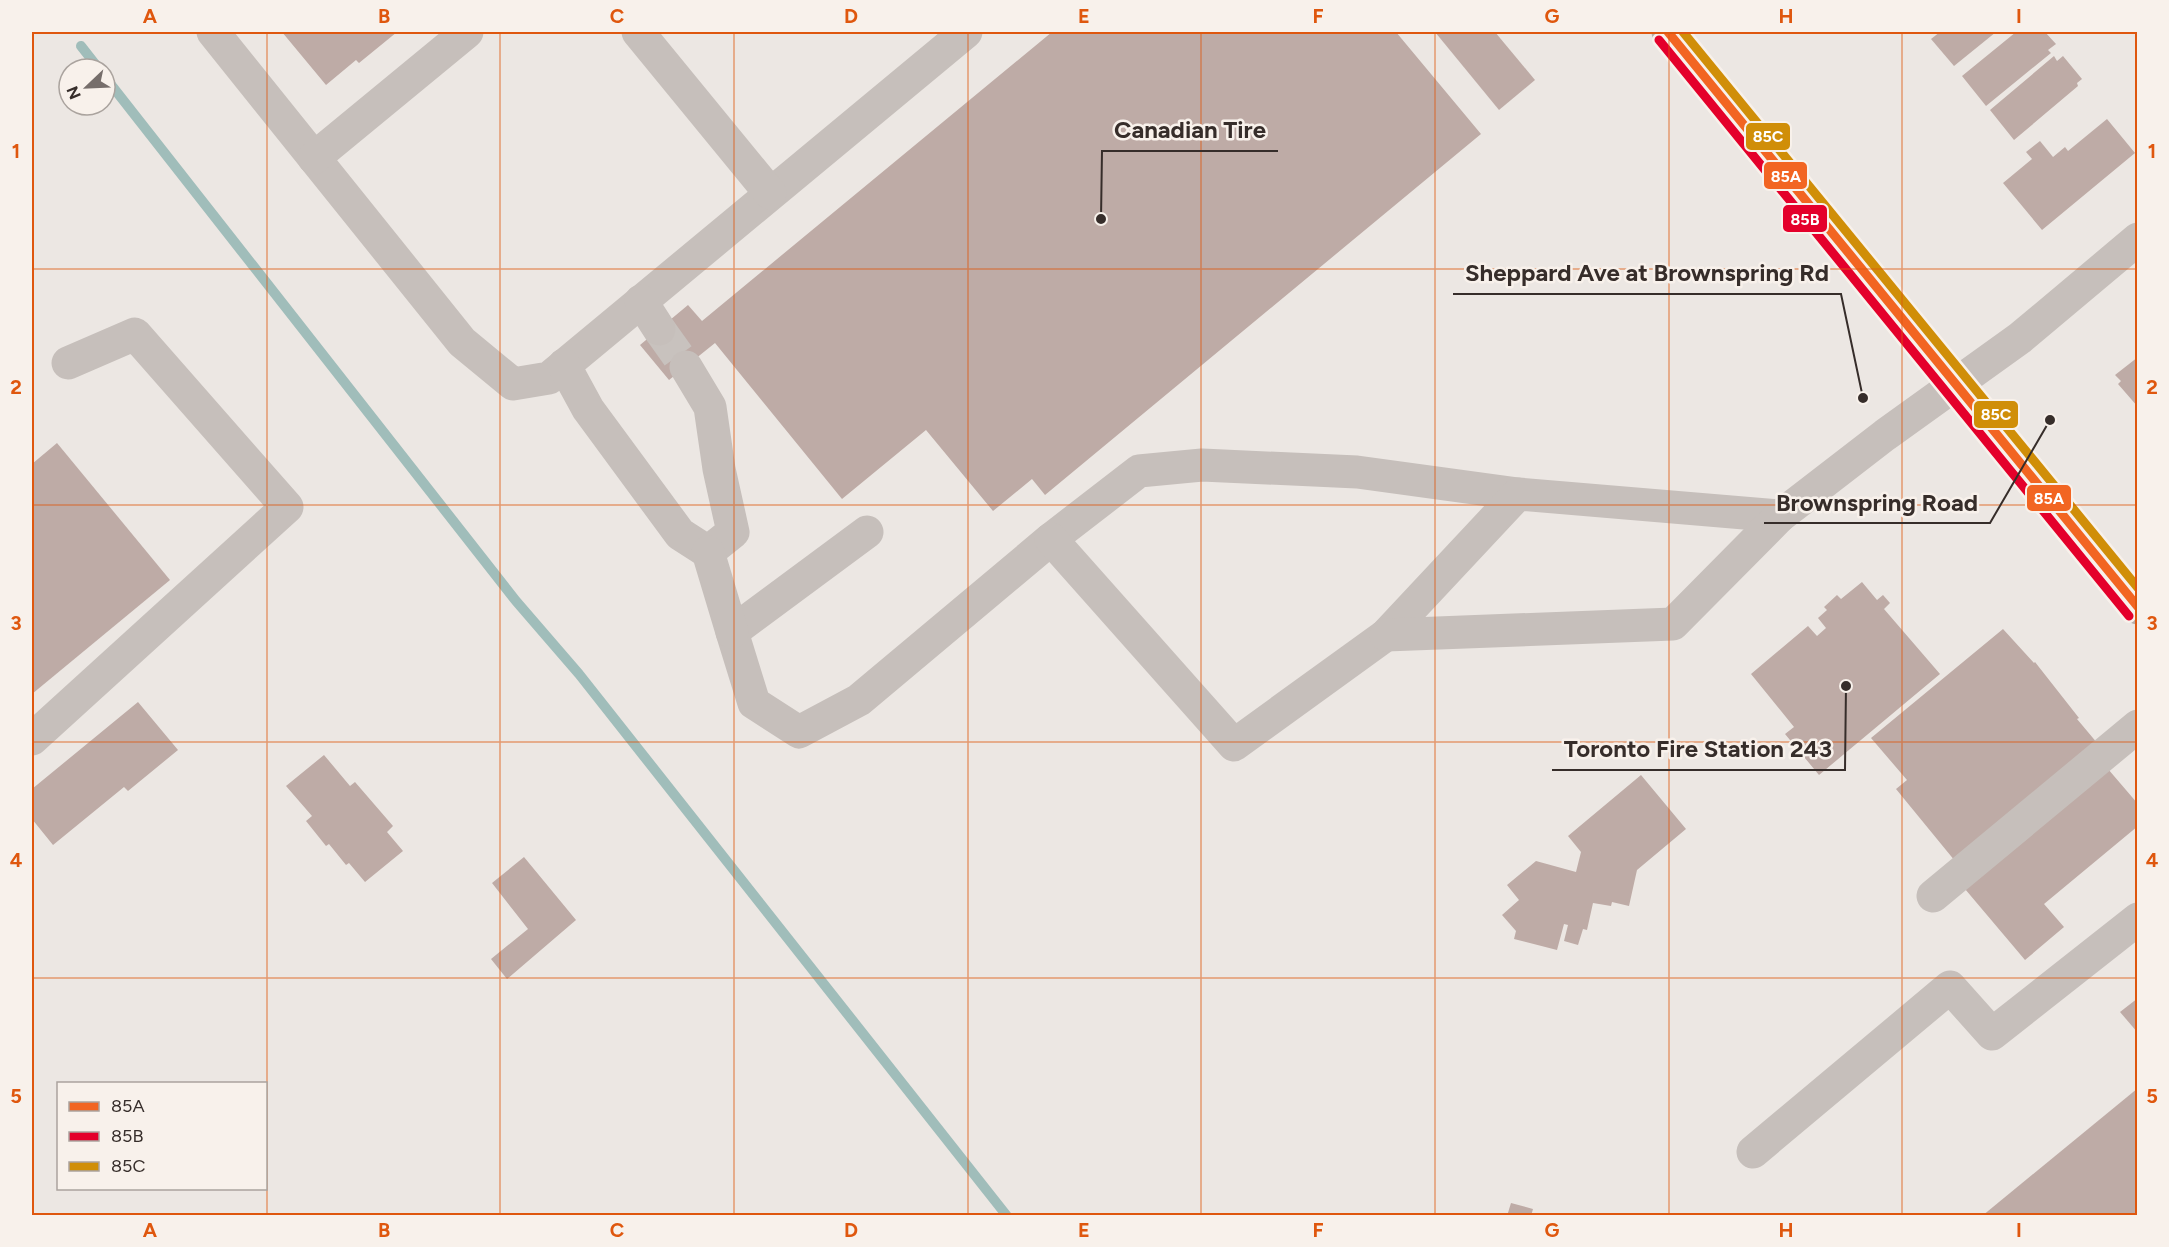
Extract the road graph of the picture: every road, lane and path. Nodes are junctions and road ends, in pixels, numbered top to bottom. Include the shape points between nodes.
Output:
1 (213, 32) edge
2 (466, 32) edge
3 (638, 32) edge
4 (966, 32) edge
5 (1668, 32) edge
6 (314, 158) junction
7 (770, 193) junction
8 (2138, 239) edge
9 (641, 301) junction
10 (659, 329) tunnel mouth
11 (68, 363) dead end
12 (564, 365) junction
13 (686, 367) tunnel mouth
14 (1955, 384) junction
15 (1518, 494) junction
16 (1780, 516) junction
17 (867, 532) dead end
18 (1051, 539) junction
19 (708, 552) junction
20 (2138, 608) edge
21 (732, 632) junction
22 (1386, 635) junction
23 (2138, 726) edge
24 (32, 739) edge
25 (1933, 896) dead end
26 (2138, 919) edge
27 (1753, 1152) dead end

1 - 6 street
2 - 6 street
3 - 7 street
4 - 7 street
5 - 14 main road
6 - 12 street via 462,342 513,384 549,378
7 - 9 street
8 - 14 street via 2020,338
9 - 10 street
9 - 12 street
11 - 24 street via 135,334 287,507
12 - 19 street via 588,409 680,534
13 - 19 street via 710,407 733,532
14 - 16 street
14 - 20 main road
15 - 16 street
15 - 18 street via 1357,472 1202,465 1139,471
15 - 22 street
16 - 22 street via 1673,624
17 - 21 street
18 - 21 street via 859,699 799,732 754,704
18 - 22 street via 1234,745
19 - 21 street
23 - 25 street
26 - 27 street via 1992,1034 1950,987

